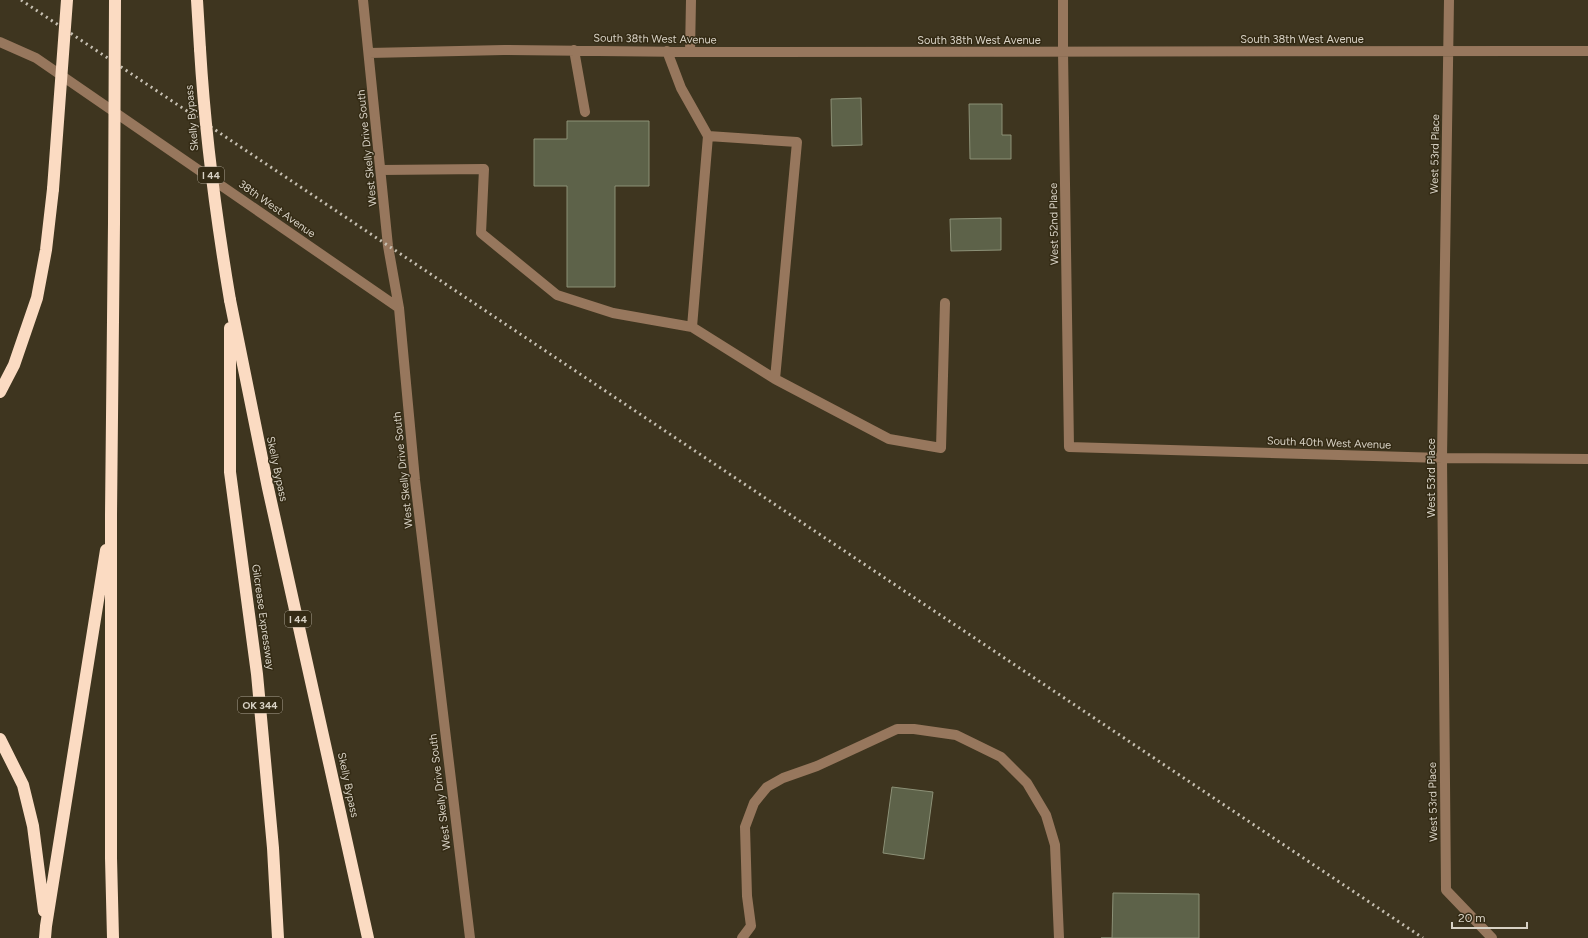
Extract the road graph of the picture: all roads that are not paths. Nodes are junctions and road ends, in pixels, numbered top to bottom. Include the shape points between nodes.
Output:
1 (67, 0) edge
2 (115, 0) edge
3 (197, 0) edge
4 (363, 0) edge
5 (691, 0) edge
6 (1063, 0) edge
7 (1449, 0) edge
8 (0, 42) edge
9 (574, 50) junction
10 (1449, 50) junction
11 (667, 51) junction
12 (1588, 51) edge
13 (690, 52) junction
14 (1063, 52) junction
15 (369, 53) junction
16 (585, 112) dead end
17 (708, 136) junction
18 (381, 170) junction
19 (230, 300) junction
20 (945, 303) dead end
21 (399, 308) junction
22 (692, 327) junction
23 (775, 379) junction
24 (0, 392) edge
25 (1069, 447) joint
26 (1442, 458) junction
27 (1588, 459) edge
28 (111, 515) junction
29 (0, 740) edge
30 (46, 932) edge
31 (113, 938) edge
32 (278, 938) edge
33 (368, 938) edge
34 (470, 938) edge
35 (742, 938) edge
36 (1059, 938) edge
37 (1492, 938) edge

1 - 24 highway, bridge via 52,189 38,298 14,365
2 - 28 highway, bridge
3 - 19 highway, Skelly Bypass / I 44, bridge via 209,155
4 - 15 street, West Skelly Drive South
5 - 13 street
6 - 14 street, West 52nd Place
7 - 10 street, West 53rd Place
8 - 21 street, 38th West Avenue via 36,58
9 - 11 street, South 38th West Avenue
9 - 15 street, South 38th West Avenue
9 - 16 street
10 - 12 street, South 38th West Avenue
10 - 14 street, South 38th West Avenue
10 - 26 street, West 53rd Place
11 - 13 street, South 38th West Avenue
11 - 17 street via 681,88
13 - 14 street, South 38th West Avenue
14 - 25 street, West 52nd Place
15 - 18 street, West Skelly Drive South
17 - 22 street
17 - 23 street via 797,142
18 - 21 street, West Skelly Drive South via 388,246
18 - 22 street via 484,169 481,233 557,295 613,313
19 - 32 highway, Gilcrease Expressway / OK 344 via 230,472 257,674 273,848
19 - 33 highway, Skelly Bypass / I 44 via 268,488
20 - 23 street via 941,448 889,440
21 - 34 street, West Skelly Drive South via 415,480
22 - 23 street
25 - 26 street, South 40th West Avenue
26 - 27 street, South 40th West Avenue
26 - 37 street, West 53rd Place via 1446,890
28 - 30 highway
28 - 31 highway
29 - 30 highway via 23,785 33,826
35 - 36 street via 751,926 747,896 745,827 754,802 767,787 783,778 817,766 897,729 914,729 956,735 1001,757 1027,783 1046,815 1055,845

